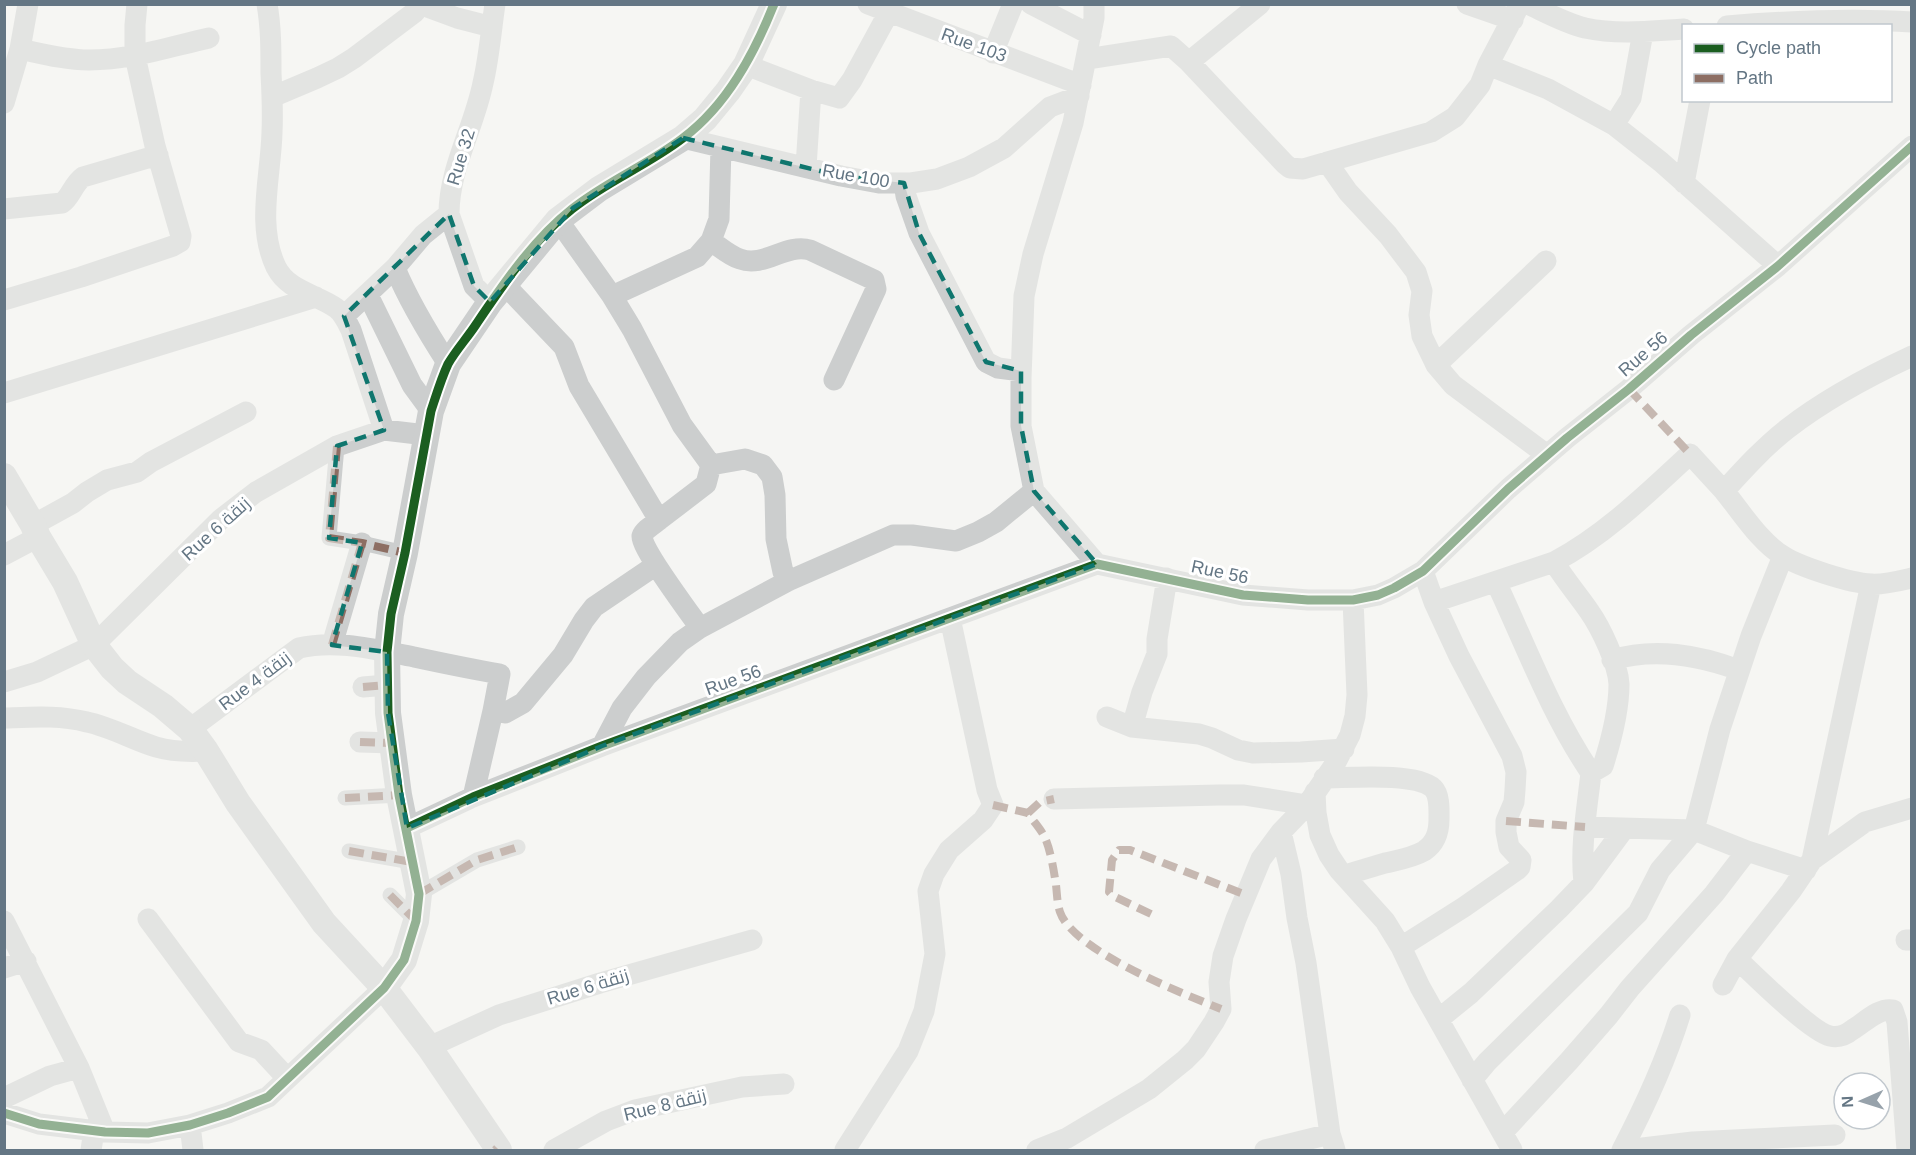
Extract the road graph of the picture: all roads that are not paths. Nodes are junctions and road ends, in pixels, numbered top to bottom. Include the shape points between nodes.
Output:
1 (28, 4) edge
2 (137, 4) edge
3 (267, 4) edge
4 (419, 4) edge
5 (495, 4) edge
6 (774, 4) edge
7 (868, 4) edge
8 (1013, 4) edge
9 (1031, 4) edge
10 (1111, 4) edge
11 (1260, 4) edge
12 (1467, 4) edge
13 (1528, 4) edge
14 (889, 12) junction
15 (1516, 12) edge
16 (1093, 19) edge
17 (1911, 22) edge
18 (1750, 24) edge
19 (492, 27) junction
20 (1682, 29) edge
21 (1643, 32) junction
22 (208, 38) dead end
23 (20, 49) junction
24 (993, 53) junction
25 (135, 56) junction
26 (1087, 59) junction
27 (1189, 62) junction
28 (746, 65) junction
29 (1488, 65) junction
30 (811, 90) junction
31 (1080, 91) junction
32 (272, 97) junction
33 (1700, 102) edge
34 (4, 103) edge
35 (1614, 124) junction
36 (683, 138) junction
37 (1911, 146) edge
38 (721, 147) junction
39 (158, 155) junction
40 (1327, 162) junction
41 (806, 167) junction
42 (904, 183) junction
43 (1684, 183) junction
44 (4, 209) edge
45 (449, 214) junction
46 (558, 220) junction
47 (711, 241) junction
48 (1546, 261) dead end
49 (1778, 266) junction
50 (395, 268) junction
51 (497, 293) junction
52 (368, 295) junction
53 (612, 296) junction
54 (316, 297) junction
55 (4, 300) edge
56 (344, 316) junction
57 (1911, 356) edge
58 (448, 364) junction
59 (1436, 365) junction
60 (1021, 371) junction
61 (834, 380) dead end
62 (4, 393) edge
63 (246, 412) dead end
64 (429, 423) junction
65 (384, 430) junction
66 (338, 446) junction
67 (1548, 455) junction
68 (711, 465) junction
69 (4, 476) edge
70 (1034, 491) junction
71 (1724, 491) junction
72 (659, 520) junction
73 (35, 531) junction
74 (362, 543) junction
75 (405, 553) junction
76 (4, 555) edge
77 (1783, 556) junction
78 (1554, 562) junction
79 (1097, 564) junction
80 (656, 565) junction
81 (1423, 571) junction
82 (1167, 578) junction
83 (1911, 578) edge
84 (788, 581) junction
85 (1496, 582) junction
86 (1871, 584) junction
87 (1353, 600) junction
88 (1434, 602) junction
89 (950, 618) junction
90 (700, 628) junction
91 (94, 645) junction
92 (332, 645) junction
93 (387, 652) junction
94 (1612, 660) junction
95 (1739, 670) junction
96 (500, 674) junction
97 (4, 682) edge
98 (536, 690) junction
99 (493, 711) junction
100 (1107, 717) dead end
101 (4, 718) edge
102 (1132, 727) junction
103 (190, 729) junction
104 (360, 742) dead end
105 (393, 743) junction
106 (602, 746) junction
107 (1344, 749) junction
108 (206, 751) junction
109 (1591, 773) junction
110 (1315, 792) junction
111 (399, 795) junction
112 (473, 797) junction
113 (345, 798) dead end
114 (1054, 799) dead end
115 (1911, 807) edge
116 (406, 828) junction
117 (1585, 828) junction
118 (1624, 829) junction
119 (1694, 830) junction
120 (1281, 832) junction
121 (518, 847) dead end
122 (349, 851) dead end
123 (1747, 851) junction
124 (412, 862) junction
125 (1809, 865) junction
126 (1345, 875) junction
127 (1584, 883) junction
128 (419, 894) junction
129 (390, 895) dead end
130 (148, 919) dead end
131 (4, 921) edge
132 (416, 921) junction
133 (752, 940) dead end
134 (1401, 947) junction
135 (1737, 959) junction
136 (26, 961) junction
137 (4, 968) edge
138 (1723, 985) dead end
139 (384, 988) junction
140 (1680, 1015) dead end
141 (1439, 1019) junction
142 (429, 1047) junction
143 (79, 1068) junction
144 (287, 1077) junction
145 (1472, 1080) junction
146 (784, 1084) dead end
147 (4, 1098) edge
148 (4, 1113) edge
149 (190, 1125) junction
150 (1835, 1135) dead end
151 (97, 1138) edge
152 (1508, 1141) edge
153 (1332, 1142) edge
154 (1909, 1142) edge
155 (193, 1150) edge
156 (497, 1150) edge
157 (554, 1150) edge
158 (845, 1150) edge
159 (1037, 1150) edge
160 (1265, 1150) edge
161 (1624, 1150) edge

1 - 23 street
2 - 25 street
3 - 32 street via 272,27
4 - 19 street
4 - 32 street via 415,12 354,58
5 - 19 street, Rue 32
6 - 28 street
7 - 14 street, Rue 103
8 - 24 street
9 - 16 street
10 - 16 street
11 - 27 street
12 - 15 street
13 - 21 street via 1584,27 1606,32
14 - 24 street, Rue 103
14 - 30 street via 839,98
15 - 29 street
16 - 26 street
17 - 18 street via 1867,19
19 - 45 street, Rue 32 via 483,84 454,173
20 - 21 street
21 - 35 street via 1631,98
22 - 25 street
23 - 25 street via 88,60
23 - 34 street
24 - 31 street, Rue 103
25 - 39 street
26 - 27 street via 1167,46
26 - 31 street
27 - 40 street via 1285,164 1303,169
28 - 30 street
28 - 36 street via 705,119
29 - 35 street
29 - 40 street via 1474,94 1443,126
30 - 41 street
31 - 42 street, Rue 100 via 1050,107 1004,148 969,167 938,179
31 - 60 street via 1024,296
32 - 54 street via 266,224 270,248 285,279
33 - 43 street
35 - 43 street
36 - 38 street, Rue 100
36 - 46 street via 599,189
37 - 49 street, Rue 56
38 - 41 street, Rue 100
38 - 47 street via 719,219
39 - 44 street via 82,177 62,203
39 - 55 street via 180,242
40 - 59 street via 1416,272 1422,291 1422,336
41 - 42 street, Rue 100 via 879,183
42 - 60 street via 919,233 986,362
43 - 49 street
45 - 50 street via 423,235
45 - 51 street, Rue 32 via 474,286
46 - 51 street
46 - 53 street
47 - 53 street via 697,257
47 - 61 street via 748,261 801,247 874,280 876,289
48 - 59 street
49 - 67 street, Rue 56
50 - 52 street
50 - 58 street via 404,291
51 - 58 street
51 - 72 street, Rue 32 via 564,347 579,386
52 - 56 street
52 - 64 street
53 - 68 street via 682,425
54 - 56 street
54 - 62 street
56 - 65 street
57 - 71 street via 1882,369 1788,429
58 - 64 street
59 - 67 street via 1453,385
60 - 70 street via 1021,426
63 - 73 street via 137,472 107,480
64 - 65 street, Rue 6 زنقة
64 - 75 street
65 - 66 street, Rue 6 زنقة
66 - 74 street via 329,538
66 - 91 street, Rue 6 زنقة via 256,492 221,519
67 - 81 street, Rue 56
68 - 72 street via 706,484
68 - 84 street via 745,459 763,465 772,477 776,539
69 - 73 street
70 - 79 street
70 - 84 street via 996,522 956,541 893,535
71 - 77 street
71 - 78 street via 1690,454 1599,534
72 - 80 street via 642,538
73 - 76 street
73 - 91 street via 65,582
74 - 75 street
74 - 92 street
75 - 93 street
77 - 86 street via 1826,573
77 - 95 street
78 - 85 street
78 - 94 street via 1591,613
79 - 82 street, Rue 56
79 - 89 street, Rue 56
80 - 90 street
80 - 98 street via 594,607
81 - 87 street, Rue 56 via 1378,595
81 - 88 street
82 - 87 street, Rue 56 via 1243,596
82 - 102 street via 1157,654
83 - 86 street
84 - 90 street
85 - 88 street
85 - 109 street via 1533,665
86 - 125 street
87 - 107 street via 1357,695
88 - 134 street via 1512,756 1515,790 1506,832 1509,847 1521,862 1503,880
89 - 106 street, Rue 56
89 - 158 street via 993,806 949,850 934,874 928,891 935,954 924,1011 908,1052
90 - 106 street via 680,642 646,677 622,708
91 - 97 street, Rue 6 زنقة via 37,672
91 - 103 street via 127,682
92 - 93 street, Rue 4 زنقة
92 - 103 street, Rue 4 زنقة via 299,648
93 - 96 street, Rue 4 زنقة
93 - 105 street via 375,686 388,713
94 - 95 street via 1661,653 1700,657
94 - 109 street via 1619,682 1616,713 1603,766
95 - 119 street
96 - 98 street, Rue 4 زنقة
96 - 99 street
98 - 99 street via 514,709 505,713
99 - 112 street
100 - 102 street
101 - 108 street via 68,717 162,748
102 - 107 street via 1199,734 1253,753
103 - 108 street
104 - 105 street
105 - 111 street
106 - 112 street, Rue 56
107 - 110 street
108 - 139 street via 238,803 324,923
109 - 117 street
110 - 114 street via 1269,799 1227,795
110 - 120 street
110 - 126 street via 1320,835
110 - 126 street via 1377,777 1408,780 1430,786 1436,792 1439,820 1435,841 1414,856
111 - 113 street
111 - 116 street
112 - 116 street, Rue 56
115 - 125 street via 1865,822
116 - 124 street
117 - 118 street
117 - 127 street
118 - 119 street
118 - 127 street
119 - 123 street
119 - 145 street via 1659,870 1638,913
120 - 153 street via 1306,963
120 - 159 street via 1261,859 1236,919 1220,968 1221,1009 1196,1049 1149,1089 1067,1138
121 - 128 street via 477,860
122 - 124 street
123 - 125 street
123 - 152 street via 1569,1061
124 - 128 street
125 - 135 street
126 - 134 street via 1385,921
127 - 141 street
128 - 132 street
129 - 132 street
130 - 144 street via 239,1042 261,1050
131 - 136 street
132 - 139 street via 404,960
133 - 142 street, Rue 6 زنقة via 499,1015
134 - 141 street
135 - 138 street
135 - 154 street via 1827,1036 1846,1034 1881,1012 1893,1010
136 - 137 street
136 - 143 street
139 - 142 street
139 - 144 street
140 - 161 street via 1669,1051
141 - 145 street
142 - 156 street
143 - 147 street via 50,1076
143 - 151 street
144 - 149 street via 268,1097
145 - 152 street
146 - 157 street, Rue 8 زنقة via 742,1087 635,1110
148 - 151 street
149 - 151 street
149 - 155 street
150 - 161 street via 1693,1142
153 - 160 street

